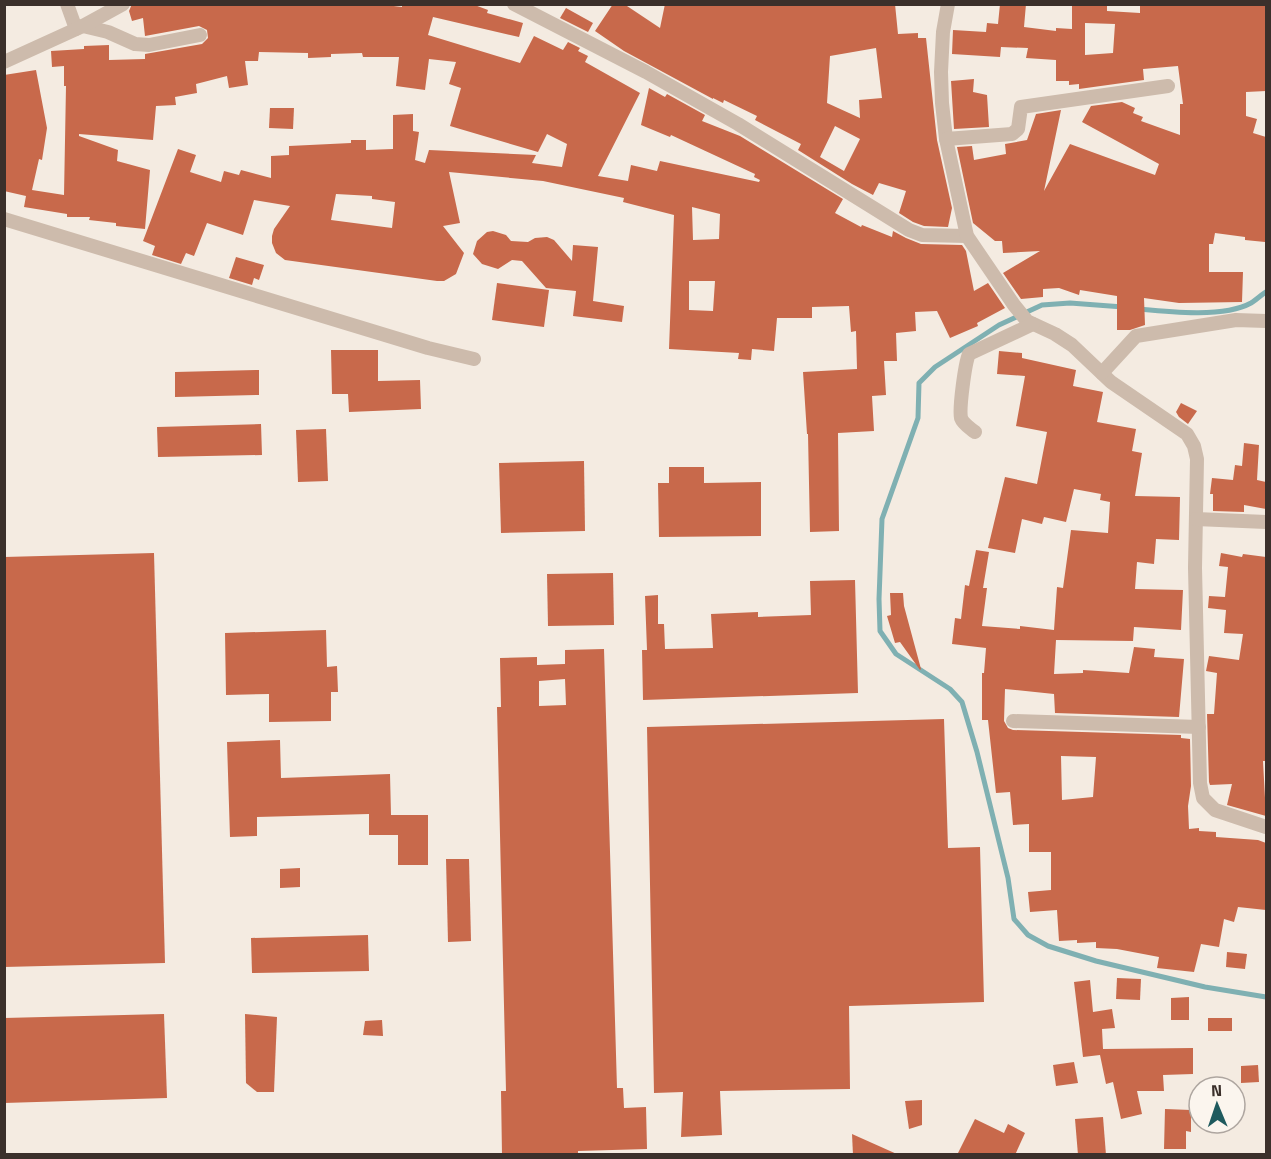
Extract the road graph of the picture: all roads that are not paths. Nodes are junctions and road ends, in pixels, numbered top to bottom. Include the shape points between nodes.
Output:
1 (67, 4) edge
2 (123, 4) edge
3 (514, 4) edge
4 (948, 4) edge
5 (80, 28) junction
6 (200, 35) dead end
7 (4, 62) edge
8 (1168, 86) dead end
9 (946, 139) junction
10 (4, 219) edge
11 (967, 236) junction
12 (1266, 321) edge
13 (1030, 322) junction
14 (474, 359) dead end
15 (1102, 373) junction
16 (975, 432) dead end
17 (1196, 519) junction
18 (1266, 522) edge
19 (1013, 721) dead end
20 (1199, 727) junction
21 (1266, 827) edge

1 - 5 street
2 - 5 street
3 - 11 street via 646,72 909,230 922,235
4 - 9 street via 940,72
5 - 6 street via 149,45
5 - 7 street
8 - 9 street via 1021,107 1018,129 1012,134
9 - 11 street
10 - 14 street
11 - 13 street via 1014,306
12 - 15 street via 1236,320 1136,336
13 - 15 street via 1072,345
13 - 16 street via 969,354 961,418
15 - 17 street via 1187,434 1197,459
17 - 18 street
17 - 20 street
19 - 20 street
20 - 21 street via 1203,798 1215,810

